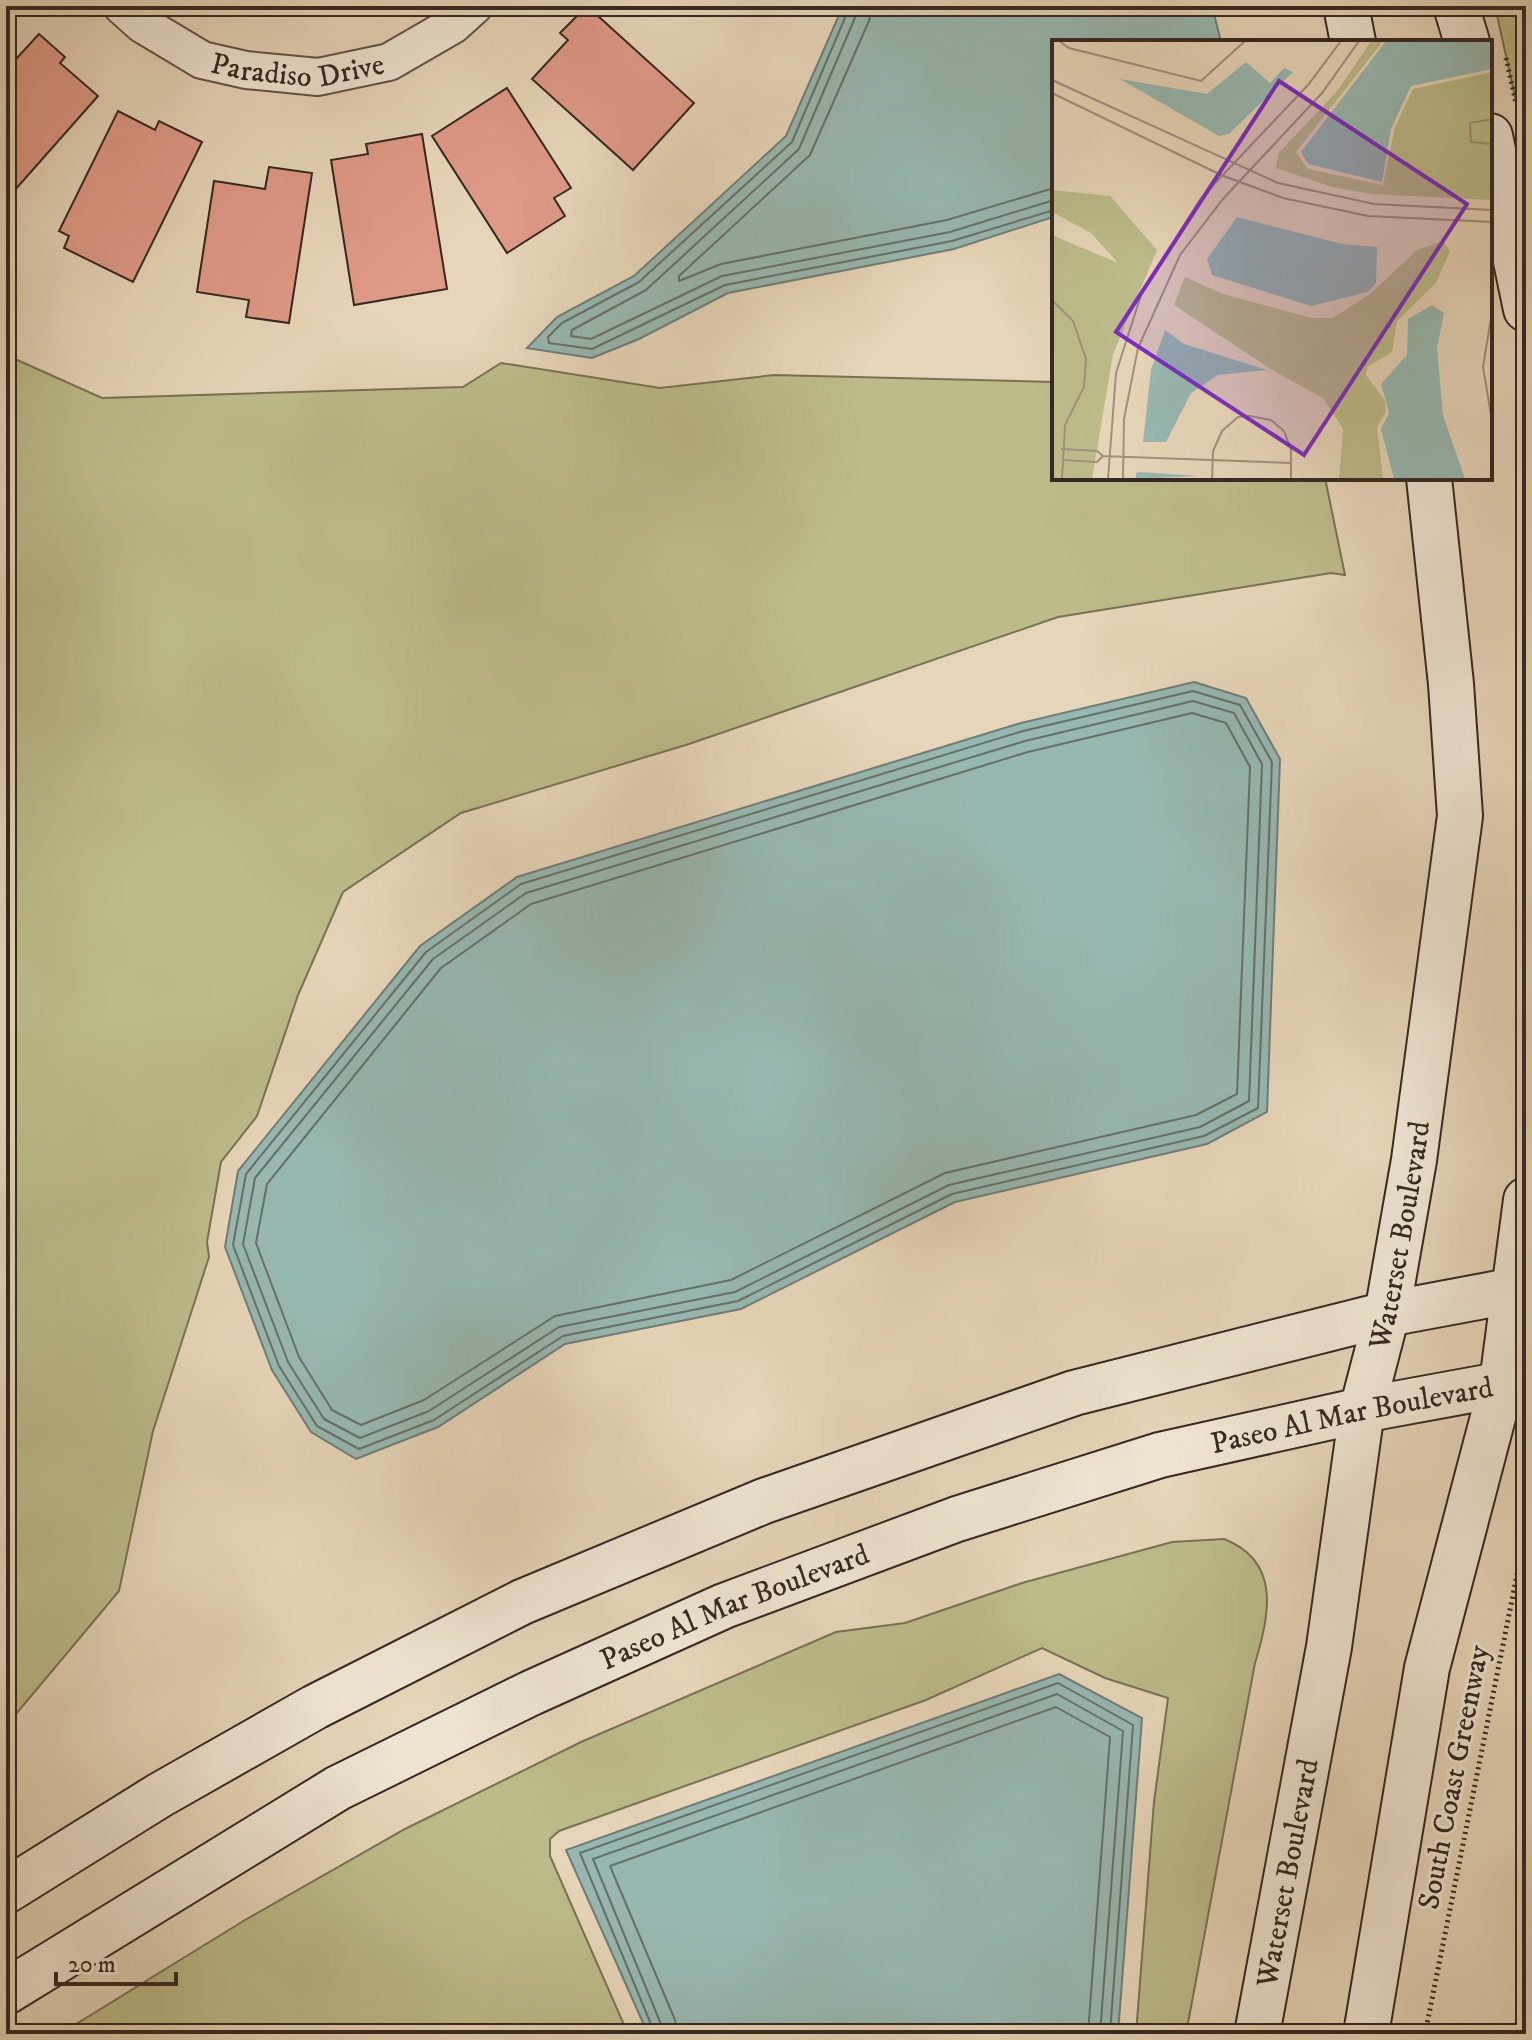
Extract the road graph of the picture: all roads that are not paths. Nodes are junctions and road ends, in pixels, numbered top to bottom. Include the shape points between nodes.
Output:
1 (122, 6) edge
2 (474, 6) edge
3 (1346, 6) edge
4 (1456, 6) edge
5 (1353, 40) edge
6 (1482, 40) edge
7 (1503, 120) edge
8 (1526, 309) edge
9 (1429, 480) edge
10 (1526, 1200) edge
11 (1520, 1289) edge
12 (1387, 1314) junction
13 (1514, 1382) edge
14 (1362, 1410) junction
15 (6, 1891) edge
16 (6, 1992) edge
17 (1257, 2034) edge
18 (1366, 2034) edge

1 - 2 street, Paradiso Drive via 202,60 318,77 389,62 453,25
3 - 5 main road
4 - 6 main road
7 - 8 main road
9 - 12 main road, Waterset Boulevard via 1460,816 1414,1160
10 - 11 main road
11 - 12 main road
11 - 13 main road
12 - 14 main road, Waterset Boulevard
12 - 15 main road via 1074,1393 764,1501 522,1602 315,1707
13 - 14 main road, Paseo Al Mar Boulevard
13 - 18 main road via 1427,1668
14 - 16 main road, Paseo Al Mar Boulevard via 1160,1455 957,1519 724,1606 338,1788
14 - 17 main road, Waterset Boulevard via 1329,1647

